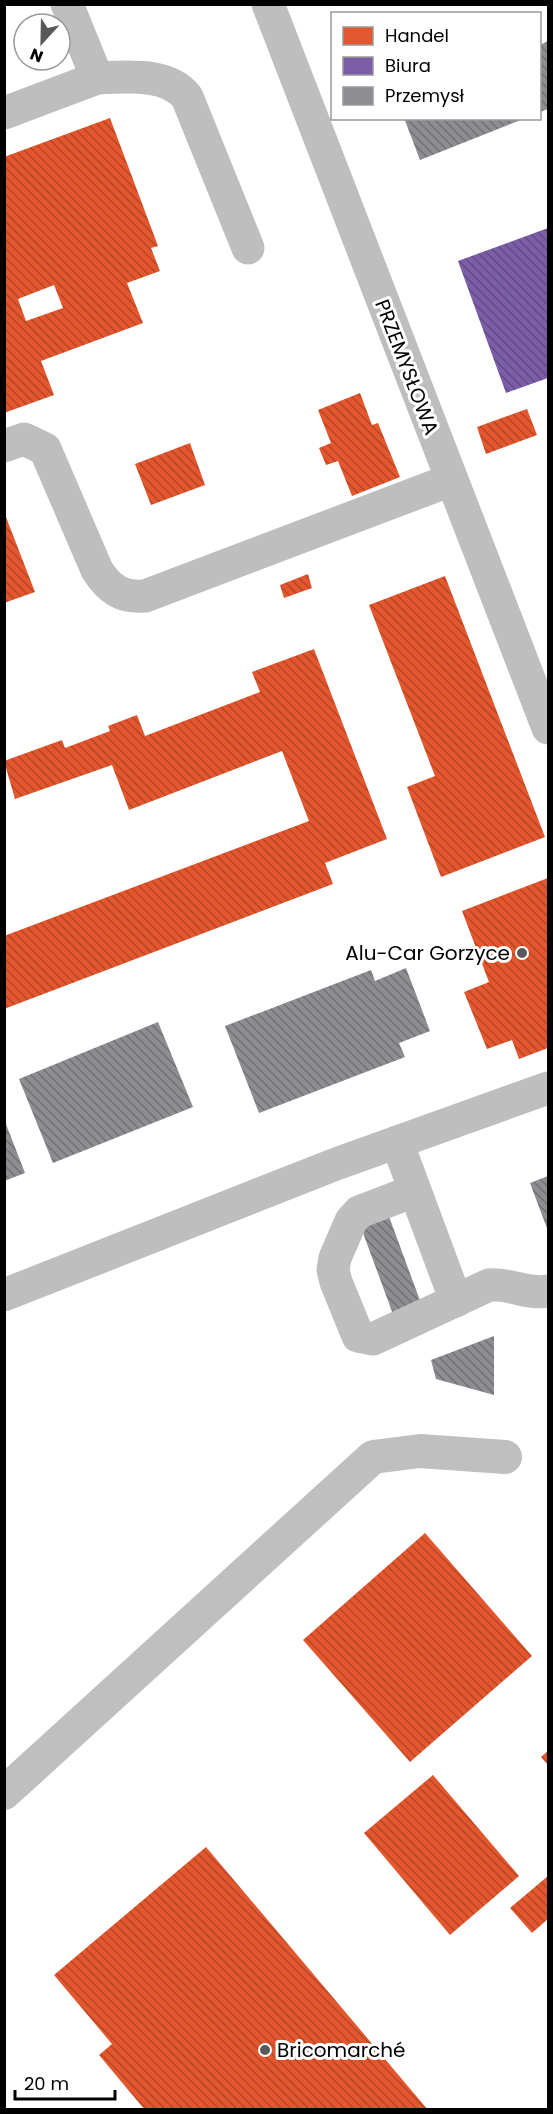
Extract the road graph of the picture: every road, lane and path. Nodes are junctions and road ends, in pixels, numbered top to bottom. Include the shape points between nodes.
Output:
1 (67, 4) edge
2 (268, 4) edge
3 (97, 78) junction
4 (4, 113) edge
5 (248, 248) dead end
6 (4, 446) edge
7 (451, 480) junction
8 (549, 728) edge
9 (549, 1088) edge
10 (396, 1142) junction
11 (414, 1191) junction
12 (549, 1291) edge
13 (4, 1294) edge
14 (456, 1301) junction

1 - 3 street
2 - 7 street, PRZEMYSŁOWA
3 - 4 street
3 - 5 street via 133,77 179,86 187,97
6 - 7 street via 24,440 45,448 97,570 105,583 129,597 145,596
7 - 8 street, PRZEMYSŁOWA
9 - 10 street
10 - 11 street
10 - 13 street
11 - 14 street
11 - 14 street via 359,1212 351,1221 335,1258 336,1282 357,1336 365,1339 374,1339
12 - 14 street via 524,1291 498,1284

